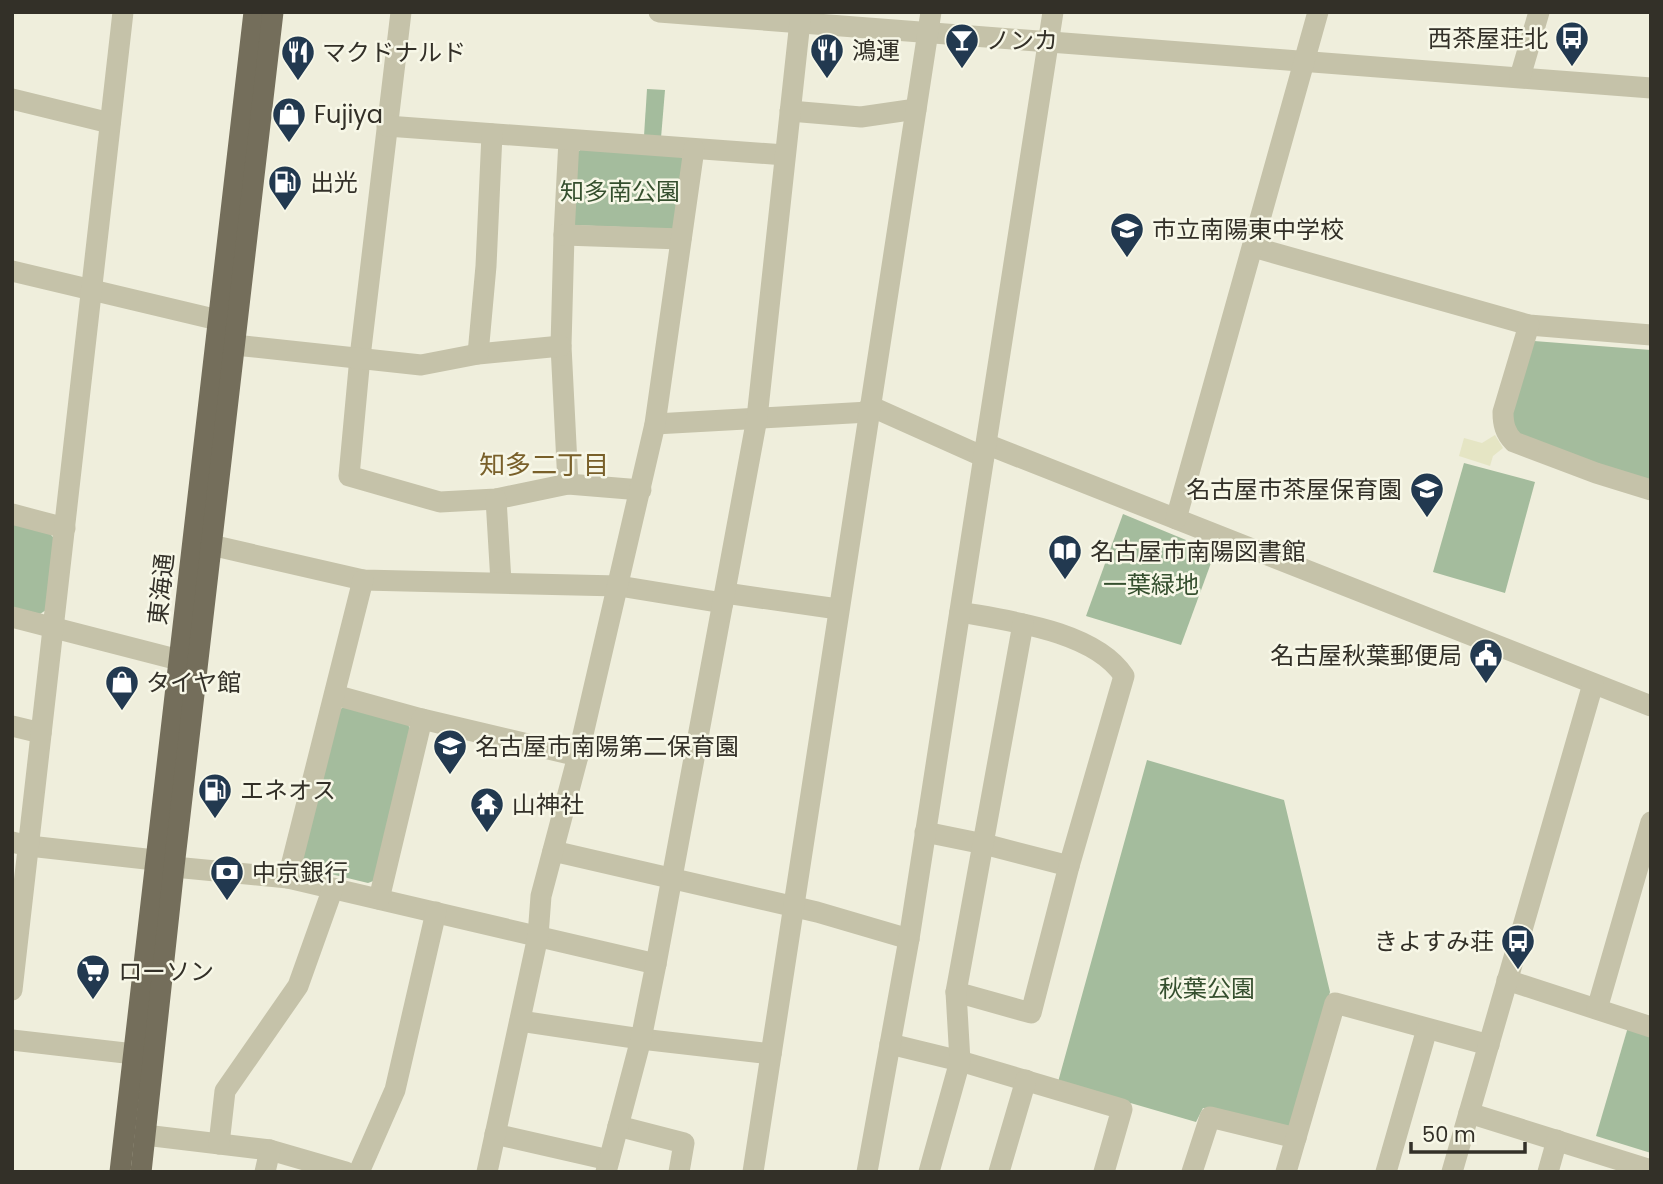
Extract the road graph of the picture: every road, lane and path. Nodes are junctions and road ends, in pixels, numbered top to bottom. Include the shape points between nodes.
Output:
1 (123, 12) edge
2 (254, 12) edge
3 (273, 12) edge
4 (401, 12) edge
5 (659, 12) edge
6 (1053, 12) edge
7 (1318, 12) edge
8 (1539, 12) edge
9 (800, 17) edge
10 (930, 22) edge
11 (1048, 43) junction
12 (1306, 61) junction
13 (1520, 77) junction
14 (1651, 88) edge
15 (12, 99) edge
16 (916, 108) junction
17 (790, 111) junction
18 (110, 123) junction
19 (387, 126) junction
20 (492, 134) junction
21 (569, 140) junction
22 (694, 149) junction
23 (785, 155) junction
24 (564, 235) junction
25 (681, 239) junction
26 (1253, 247) junction
27 (12, 271) edge
28 (91, 290) junction
29 (218, 320) junction
30 (1530, 325) junction
31 (1651, 335) edge
32 (235, 345) junction
33 (561, 346) junction
34 (478, 354) junction
35 (360, 358) junction
36 (869, 409) junction
37 (757, 418) junction
38 (655, 424) junction
39 (985, 451) junction
40 (568, 484) junction
41 (1651, 490) edge
42 (640, 491) junction
43 (496, 499) junction
44 (12, 514) edge
45 (1176, 519) junction
46 (65, 528) junction
47 (211, 545) junction
48 (363, 580) junction
49 (501, 582) junction
50 (619, 586) junction
51 (724, 598) junction
52 (838, 610) junction
53 (960, 612) junction
54 (12, 617) edge
55 (1023, 624) junction
56 (53, 628) junction
57 (179, 660) junction
58 (1593, 684) junction
59 (335, 695) junction
60 (1651, 706) edge
61 (422, 719) junction
62 (12, 726) edge
63 (41, 733) junction
64 (578, 756) junction
65 (1651, 822) edge
66 (925, 832) junction
67 (20, 844) edge
68 (984, 844) junction
69 (553, 851) junction
70 (164, 864) junction
71 (1069, 866) junction
72 (288, 878) junction
73 (672, 879) junction
74 (333, 888) junction
75 (379, 899) junction
76 (793, 907) junction
77 (436, 912) junction
78 (538, 936) junction
79 (909, 939) junction
80 (656, 964) junction
81 (14, 967) edge
82 (1507, 980) junction
83 (12, 990) edge
84 (956, 992) junction
85 (1597, 1009) junction
86 (520, 1021) junction
87 (1651, 1027) edge
88 (1427, 1029) junction
89 (641, 1039) junction
90 (12, 1040) edge
91 (890, 1044) junction
92 (1489, 1045) junction
93 (134, 1054) junction
94 (771, 1054) junction
95 (960, 1061) junction
96 (1026, 1080) junction
97 (1469, 1113) junction
98 (618, 1126) junction
99 (495, 1133) junction
100 (145, 1135) junction
101 (1296, 1138) junction
102 (1557, 1140) junction
103 (219, 1144) junction
104 (270, 1150) junction
105 (608, 1166) edge
106 (1639, 1169) edge
107 (120, 1172) edge
108 (141, 1172) edge
109 (265, 1172) edge
110 (346, 1172) edge
111 (359, 1172) edge
112 (487, 1172) edge
113 (679, 1172) edge
114 (753, 1172) edge
115 (867, 1172) edge
116 (929, 1172) edge
117 (999, 1172) edge
118 (1104, 1172) edge
119 (1192, 1172) edge
120 (1286, 1172) edge
121 (1386, 1172) edge
122 (1452, 1172) edge
123 (1548, 1172) edge

1 - 18 street
2 - 29 main road, 東海通
3 - 32 main road, 東海通
4 - 19 street
5 - 9 street
6 - 11 street
7 - 12 street
8 - 13 street
9 - 10 street
9 - 17 street
10 - 11 street
10 - 16 street
11 - 12 street
11 - 39 street
12 - 13 street
12 - 26 street
13 - 14 street
15 - 18 street
16 - 17 street via 861,117
16 - 36 street
17 - 23 street
18 - 28 street
19 - 20 street
19 - 35 street
20 - 21 street
20 - 34 street
21 - 22 street
21 - 24 street
22 - 23 street
22 - 25 street
23 - 37 street
24 - 25 street
24 - 33 street
25 - 38 street
26 - 30 street
26 - 45 street
27 - 28 street
28 - 29 street
28 - 46 street
29 - 57 main road, 東海通
30 - 31 street
30 - 41 street via 1503,412 1507,435 1514,442
32 - 35 street
32 - 47 main road, 東海通
33 - 34 street
33 - 40 street
34 - 35 street via 421,365
35 - 43 street via 349,476 440,502
36 - 37 street
36 - 39 street
36 - 52 street
37 - 38 street
37 - 51 street
38 - 42 street
39 - 45 street
39 - 53 street
40 - 42 street
40 - 43 street
42 - 50 street
43 - 49 street
44 - 46 street
45 - 58 street
46 - 56 street
47 - 48 street
47 - 70 main road, 東海通
48 - 49 street
48 - 59 street
49 - 50 street
50 - 51 street
50 - 64 street
51 - 52 street
51 - 73 street
52 - 76 street
53 - 55 street
53 - 66 street
54 - 56 street
55 - 68 street
55 - 71 street via 1076,640 1116,663 1124,676
56 - 57 street
56 - 63 street
57 - 70 main road, 東海通
58 - 60 street
58 - 82 street
59 - 61 street
59 - 72 street
61 - 64 street
61 - 75 street
62 - 63 street
63 - 67 street
64 - 69 street
65 - 85 street
66 - 68 street
66 - 79 street
67 - 70 street
67 - 81 street
68 - 71 street
68 - 84 street
69 - 73 street
69 - 78 street via 541,896
70 - 72 street
70 - 93 main road, 東海通
70 - 100 main road, 東海通
71 - 84 street via 1031,1013
72 - 74 street
73 - 76 street
73 - 80 street
74 - 75 street
74 - 103 street via 298,986 225,1091
75 - 77 street
76 - 79 street
76 - 94 street
77 - 78 street
77 - 111 street via 396,1090
78 - 80 street
78 - 86 street
79 - 91 street
80 - 89 street
81 - 83 street
82 - 85 street
82 - 92 street
84 - 95 street
85 - 87 street
86 - 89 street
86 - 99 street
88 - 92 street
88 - 101 street via 1335,1003
88 - 121 street
89 - 94 street
89 - 98 street
90 - 93 street
91 - 95 street
91 - 115 street
92 - 97 street
93 - 107 main road, 東海通
94 - 114 street
95 - 96 street
95 - 116 street
96 - 117 street
96 - 118 street via 1122,1109
97 - 102 street
97 - 122 street
98 - 105 street
98 - 113 street via 684,1143
99 - 105 street
99 - 112 street
100 - 103 street
100 - 108 main road, 東海通
101 - 119 street via 1210,1117
101 - 120 street
102 - 106 street
102 - 123 street
103 - 104 street
104 - 109 street
104 - 110 street

